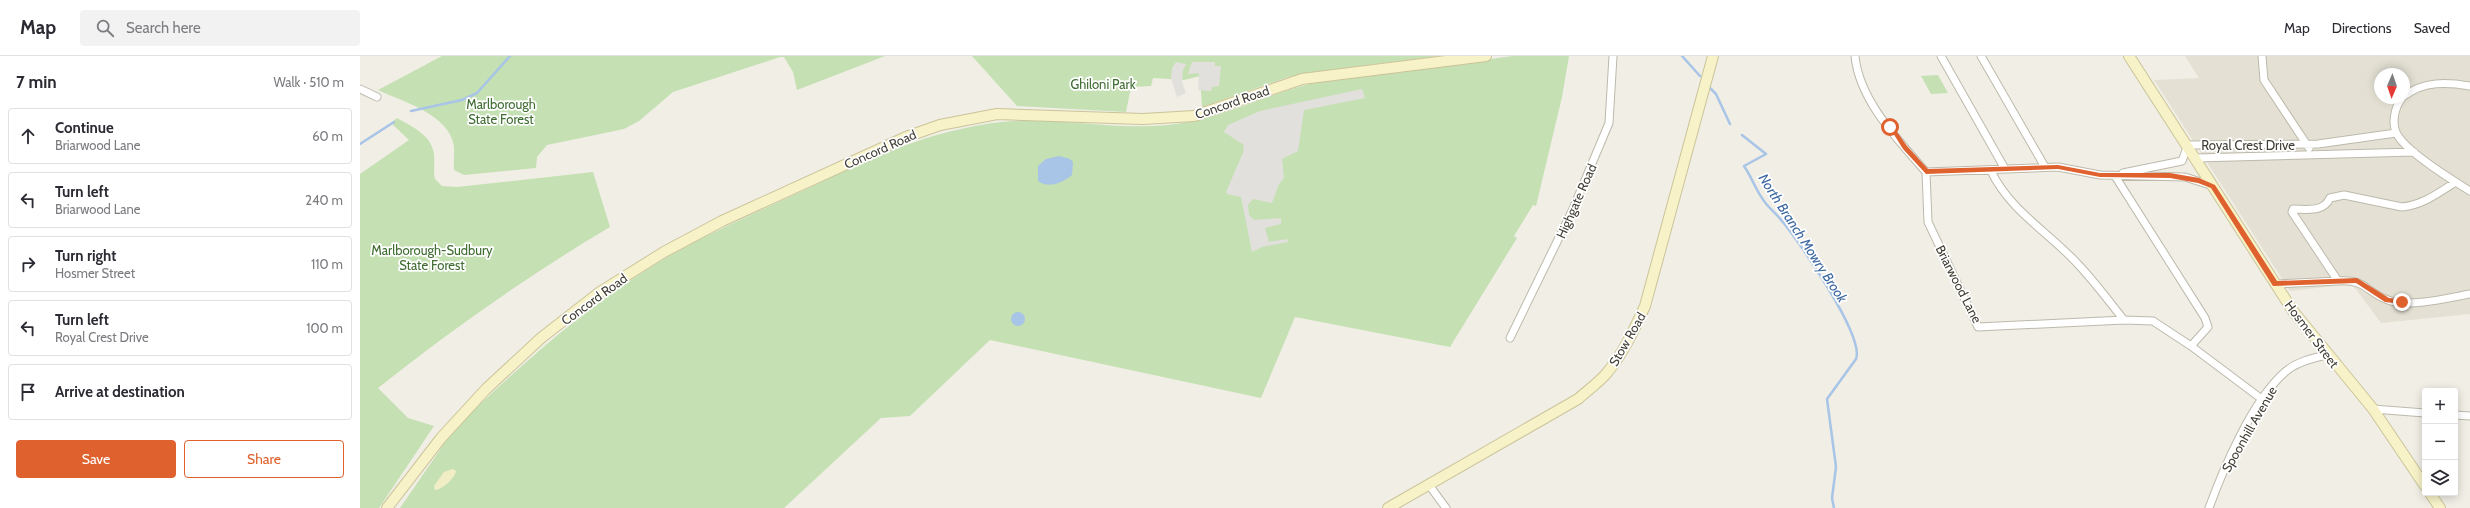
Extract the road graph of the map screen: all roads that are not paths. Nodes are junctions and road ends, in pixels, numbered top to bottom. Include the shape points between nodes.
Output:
1 (1486, 56) edge
2 (1613, 56) edge
3 (1712, 56) edge
4 (1855, 56) edge
5 (1941, 56) edge
6 (1981, 56) edge
7 (2129, 56) edge
8 (2262, 56) edge
9 (2470, 86) edge
10 (360, 89) edge
11 (2410, 93) edge
12 (377, 98) dead end
13 (2399, 104) edge
14 (2396, 133) junction
15 (2188, 145) junction
16 (2308, 145) junction
17 (2414, 152) junction
18 (2314, 156) junction
19 (2197, 158) junction
20 (2045, 167) junction
21 (2005, 169) junction
22 (1991, 170) junction
23 (1926, 172) junction
24 (2115, 176) junction
25 (2454, 183) junction
26 (2213, 186) junction
27 (2470, 191) edge
28 (2338, 280) junction
29 (2275, 284) junction
30 (2470, 294) edge
31 (2124, 320) junction
32 (1510, 338) dead end
33 (2191, 346) junction
34 (2327, 355) junction
35 (2263, 400) junction
36 (2373, 409) junction
37 (2422, 413) edge
38 (2458, 415) edge
39 (2470, 416) edge
40 (2422, 482) edge
41 (1429, 485) junction
42 (2432, 496) edge
43 (387, 508) edge
44 (1388, 508) edge
45 (1446, 508) edge
46 (2209, 508) edge
47 (2440, 508) edge

1 - 43 street, Concord Road via 1302,79 1194,116 1143,119 997,114 940,125 906,137 695,234 585,304 530,348 475,400
2 - 32 street, Highgate Road via 1609,123 1572,211
3 - 41 street, Stow Road via 1650,292 1624,348 1605,376 1578,399
4 - 23 street via 1858,77 1873,102 1905,148
5 - 21 street
6 - 20 street
7 - 15 street, Hosmer Street
8 - 16 street, Royal Crest Drive via 2264,80
9 - 11 street via 2433,85 2421,87
10 - 12 street
13 - 14 street via 2394,114
14 - 16 street, Royal Crest Drive via 2352,142
14 - 17 street
15 - 16 street, Royal Crest Drive
15 - 19 street, Hosmer Street
15 - 24 street via 2182,161 2169,166 2139,169
16 - 18 street, Royal Crest Drive
17 - 18 street, Royal Crest Drive
17 - 25 street
18 - 19 street, Royal Crest Drive
19 - 26 street, Hosmer Street
20 - 21 street
20 - 24 street
21 - 22 street
22 - 23 street
22 - 31 street via 2013,208 2073,259
23 - 31 street, Briarwood Lane via 1928,222 1978,327
24 - 26 street via 2185,177
24 - 33 street via 2205,318 2208,326
25 - 27 street
25 - 28 street via 2420,204 2411,206 2402,207 2344,195 2330,198 2328,205 2323,209 2293,209 2292,212
26 - 29 street, Hosmer Street
28 - 29 street
28 - 30 street via 2357,280 2388,300 2395,301
29 - 34 street, Hosmer Street
31 - 33 street, Briarwood Lane via 2153,322
33 - 35 street, Briarwood Lane
34 - 35 street, Spoonhill Avenue via 2312,358 2291,368 2275,383
34 - 36 street, Hosmer Street
35 - 46 street, Spoonhill Avenue via 2229,461
36 - 37 street
36 - 40 street, Hosmer Street
38 - 39 street
41 - 44 street, Stow Road
41 - 45 street
42 - 47 street

